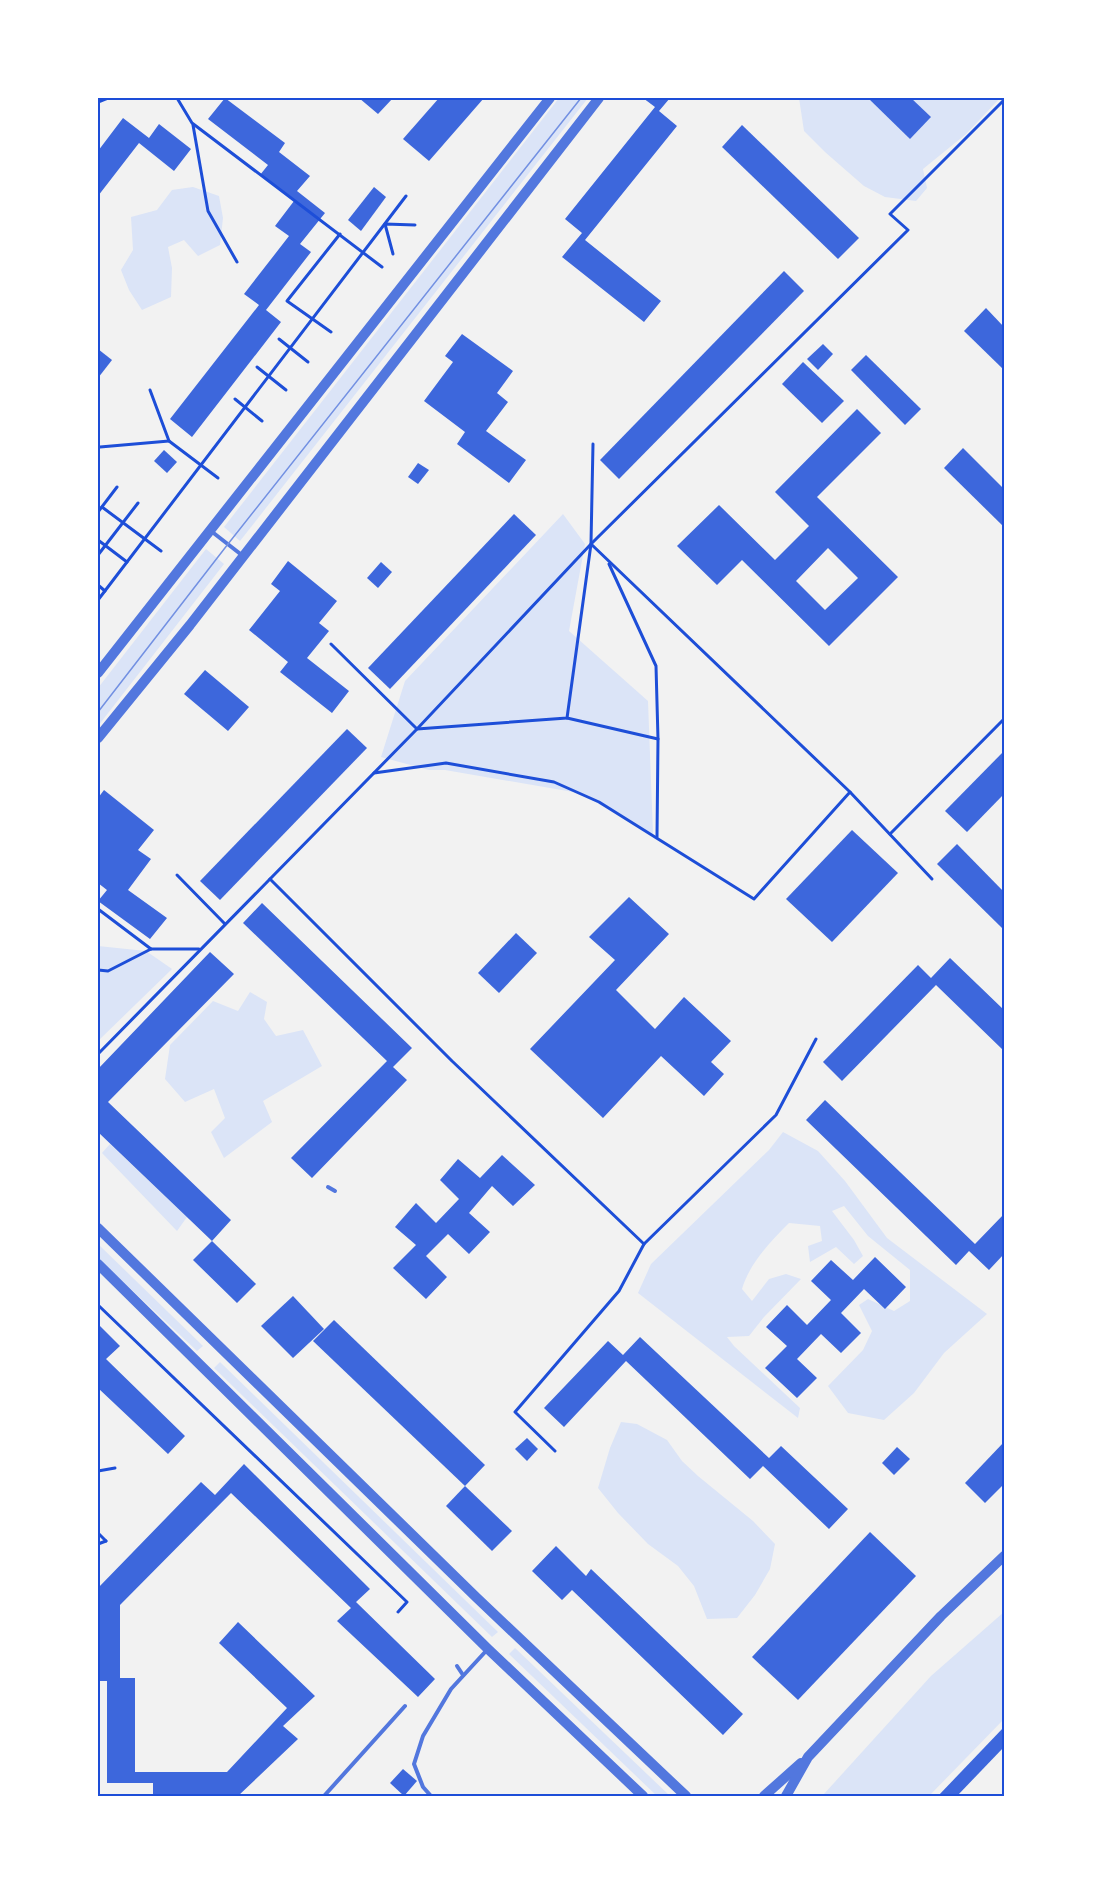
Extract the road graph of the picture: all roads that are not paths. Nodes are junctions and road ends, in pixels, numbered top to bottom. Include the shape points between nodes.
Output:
1 (550, 98) edge
2 (599, 98) edge
3 (210, 530) junction
4 (243, 556) junction
5 (98, 673) edge
6 (98, 738) edge
7 (328, 1187) dead end
8 (335, 1191) dead end
9 (98, 1228) edge
10 (98, 1264) edge
11 (1005, 1557) edge
12 (488, 1649) junction
13 (457, 1666) dead end
14 (464, 1675) junction
15 (405, 1706) dead end
16 (808, 1756) junction
17 (324, 1797) edge
18 (431, 1797) edge
19 (643, 1797) edge
20 (686, 1797) edge
21 (764, 1797) edge
22 (786, 1797) edge

1 - 3 street
2 - 4 street
3 - 4 lane
3 - 5 street
4 - 6 street
7 - 8 lane
9 - 20 street
10 - 12 street
11 - 16 street via 941,1616
12 - 14 lane
12 - 19 street
13 - 14 lane
14 - 18 lane via 423,1736 414,1764
15 - 17 lane
16 - 21 street
16 - 22 street

